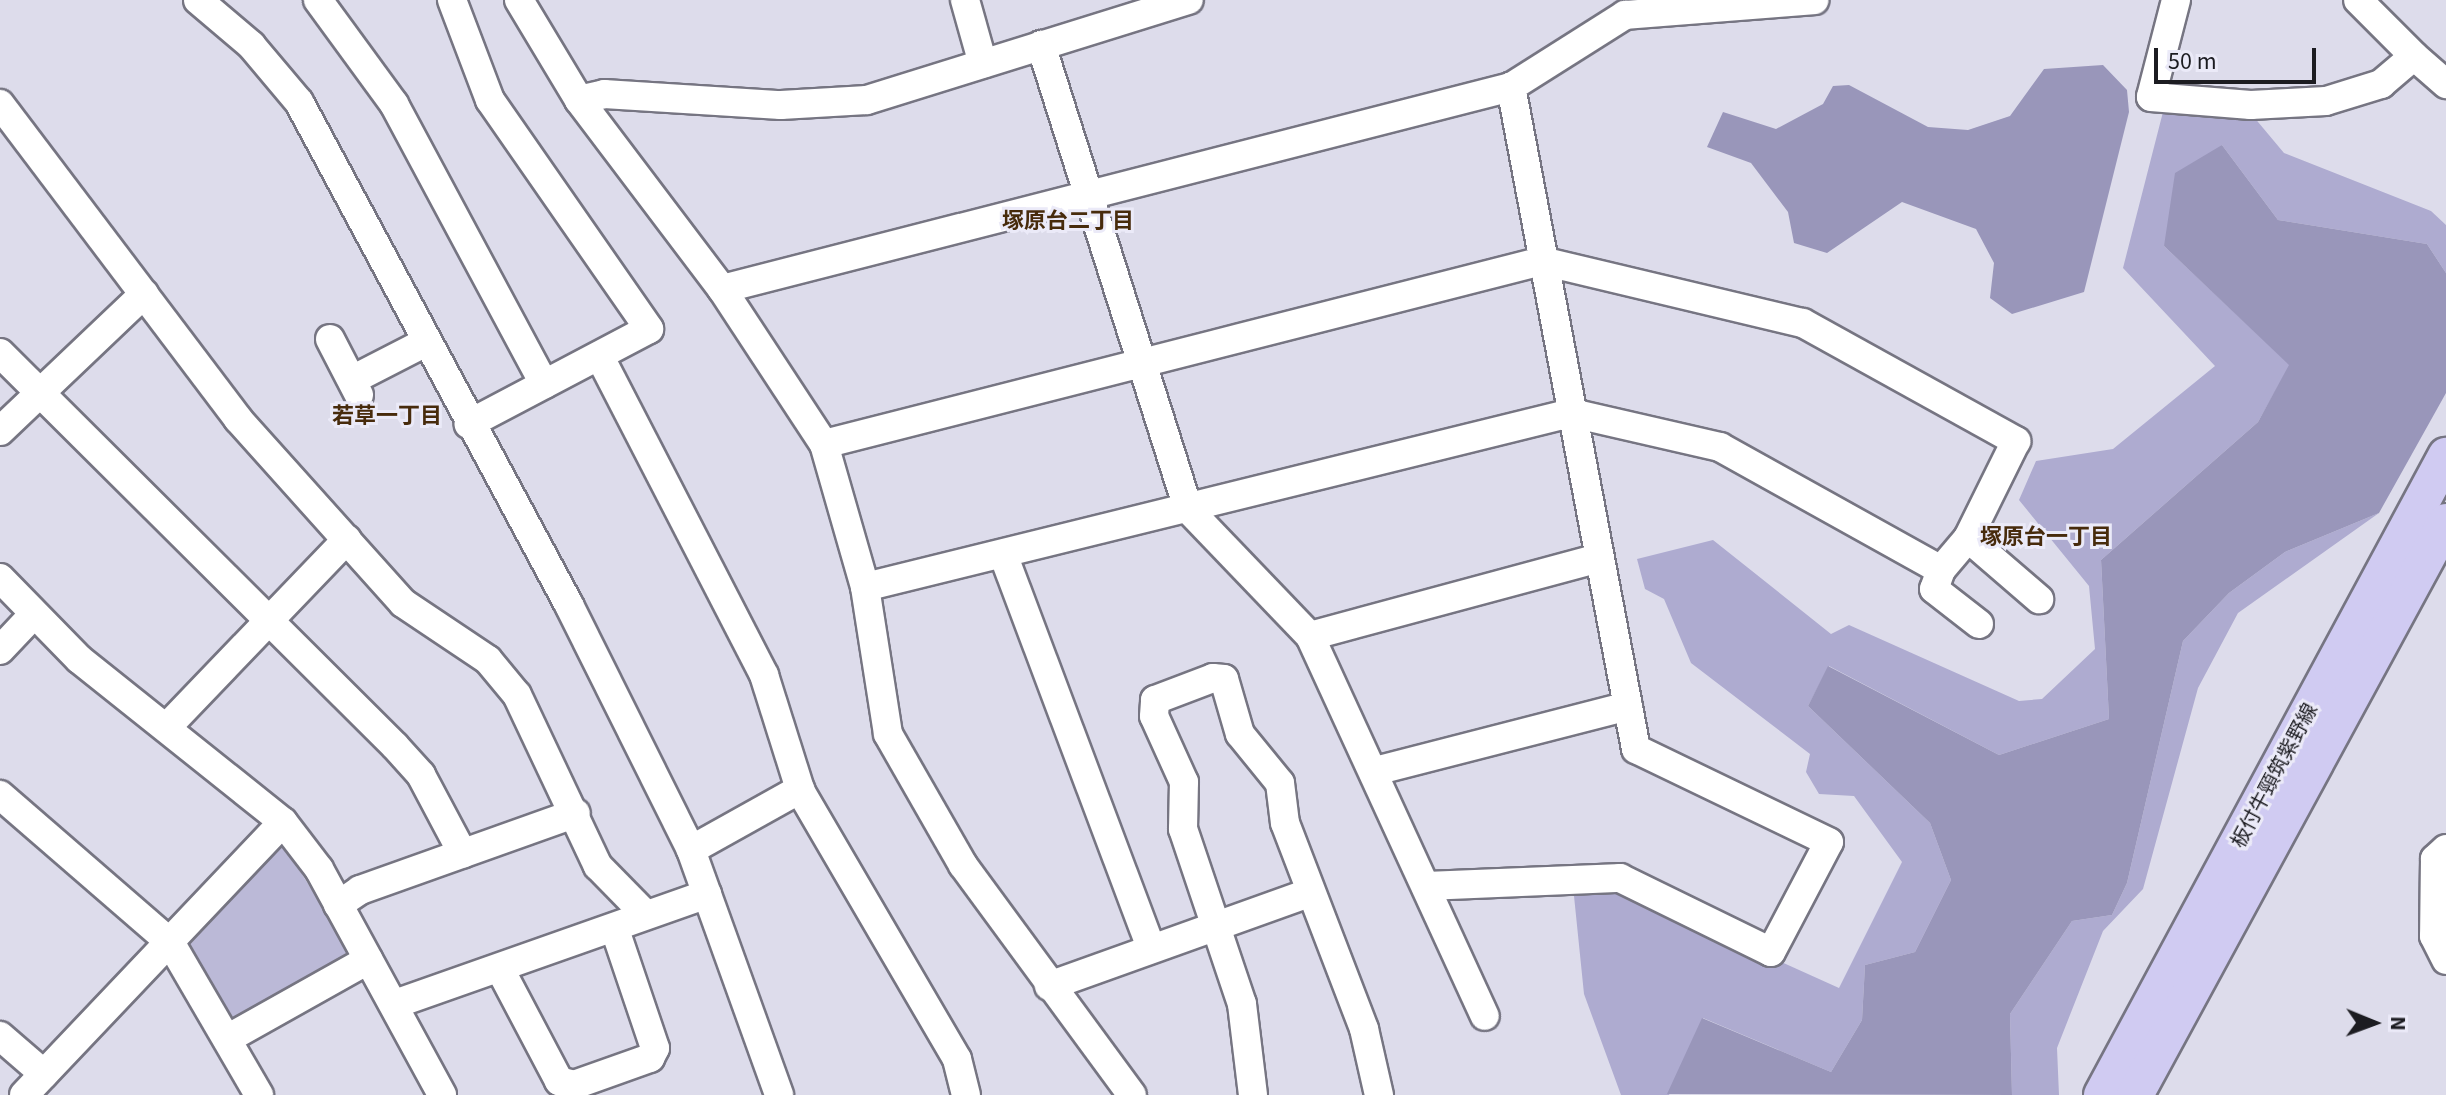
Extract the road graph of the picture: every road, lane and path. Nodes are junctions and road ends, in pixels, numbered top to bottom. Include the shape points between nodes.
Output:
1 (318, 0) edge
2 (452, 0) edge
3 (519, 0) edge
4 (965, 0) edge
5 (1189, 0) edge
6 (1814, 0) edge
7 (2176, 0) edge
8 (2358, 0) edge
9 (202, 1) edge
10 (1618, 8) edge
11 (1041, 45) junction
12 (2414, 56) junction
13 (983, 64) junction
14 (2446, 84) edge
15 (1511, 87) junction
16 (579, 100) junction
17 (0, 104) edge
18 (1093, 195) junction
19 (1542, 261) junction
20 (722, 289) junction
21 (144, 294) junction
22 (330, 339) dead end
23 (424, 343) junction
24 (0, 353) edge
25 (600, 357) junction
26 (1143, 363) junction
27 (544, 384) junction
28 (36, 395) junction
29 (1571, 413) junction
30 (469, 424) junction
31 (0, 431) edge
32 (824, 444) junction
33 (2446, 456) edge
34 (1188, 509) junction
35 (2446, 522) edge
36 (1968, 538) junction
37 (347, 539) junction
38 (1003, 554) junction
39 (1599, 558) junction
40 (1941, 570) junction
41 (0, 578) edge
42 (865, 587) junction
43 (2039, 599) dead end
44 (33, 615) junction
45 (266, 622) junction
46 (1979, 624) dead end
47 (1310, 636) junction
48 (0, 650) edge
49 (1628, 706) junction
50 (167, 727) junction
51 (1375, 771) junction
52 (800, 789) junction
53 (0, 795) edge
54 (576, 813) junction
55 (283, 822) junction
56 (2446, 849) edge
57 (691, 850) junction
58 (463, 854) junction
59 (1428, 886) junction
60 (1309, 893) junction
61 (707, 894) junction
62 (338, 905) junction
63 (644, 913) junction
64 (1220, 923) junction
65 (615, 930) junction
66 (170, 942) junction
67 (1151, 948) junction
68 (368, 960) junction
69 (2446, 960) edge
70 (500, 969) junction
71 (1049, 986) junction
72 (395, 1004) junction
73 (1485, 1016) dead end
74 (0, 1036) edge
75 (227, 1039) junction
76 (44, 1074) junction
77 (256, 1093) edge
78 (24, 1095) edge
79 (442, 1095) edge
80 (779, 1095) edge
81 (966, 1095) edge
82 (1132, 1095) edge
83 (1253, 1095) edge
84 (1379, 1095) edge
85 (2102, 1095) edge
86 (2135, 1095) edge

1 - 27 street via 394,104
2 - 25 street via 490,100 649,329
3 - 16 street
4 - 13 street
5 - 11 street
6 - 10 street
7 - 12 street via 2151,97 2326,101 2381,84
8 - 12 street
9 - 23 street via 299,102
10 - 15 street
11 - 13 street
11 - 18 street
12 - 14 street
13 - 16 street via 867,100 781,105 604,94
15 - 18 street
15 - 19 street
16 - 20 street
17 - 21 street
18 - 20 street
18 - 26 street
19 - 26 street
19 - 29 street
19 - 36 street via 1803,323 2016,441
20 - 32 street
21 - 28 street
21 - 37 street via 238,419
22 - 23 street via 356,388
23 - 30 street
24 - 28 street
25 - 27 street
25 - 52 street via 764,675
26 - 32 street
26 - 34 street
27 - 30 street
28 - 31 street
28 - 45 street
29 - 34 street
29 - 39 street
29 - 40 street via 1720,447
30 - 57 street
32 - 42 street
33 - 85 main road, 板付牛頸筑紫野線
34 - 38 street
34 - 47 street
35 - 86 main road, 板付牛頸筑紫野線
36 - 40 street
36 - 43 street
37 - 45 street
37 - 54 street via 403,603 488,660 544,740
38 - 42 street
38 - 67 street
39 - 47 street
39 - 49 street
40 - 46 street via 1934,589
41 - 44 street
42 - 71 street via 888,734 963,865
44 - 48 street
44 - 50 street
45 - 50 street
45 - 58 street via 421,775
47 - 51 street
49 - 51 street
49 - 59 street via 1636,749 1829,842 1771,952 1620,878
50 - 55 street
51 - 59 street
52 - 57 street
52 - 81 street via 957,1059
53 - 66 street
54 - 58 street
54 - 63 street via 598,866
55 - 62 street
55 - 66 street
56 - 69 street via 2435,859 2434,936
57 - 61 street
58 - 62 street
59 - 73 street
60 - 64 street
60 - 64 street via 1285,823 1280,783 1240,734 1224,679 1213,678 1155,700 1154,716 1184,782 1183,829
60 - 84 street via 1364,1029
61 - 63 street
61 - 80 street
62 - 68 street
63 - 65 street
64 - 67 street
64 - 83 street via 1242,1004
65 - 70 street
65 - 70 street via 655,1048 650,1058 574,1085 559,1081
66 - 75 street
66 - 76 street
67 - 71 street
68 - 72 street
68 - 75 street
70 - 72 street
71 - 82 street
72 - 79 street
74 - 76 street
75 - 77 street
76 - 78 street

